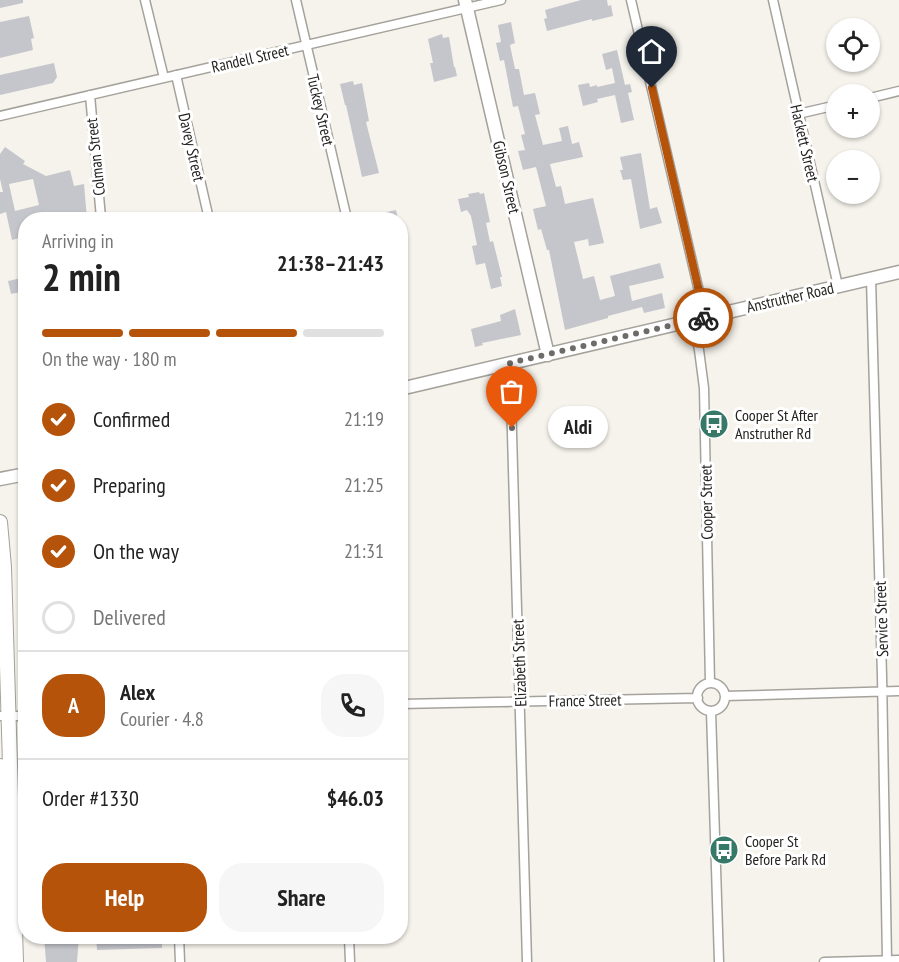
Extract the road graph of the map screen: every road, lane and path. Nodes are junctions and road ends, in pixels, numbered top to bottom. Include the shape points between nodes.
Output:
1 (145, 0) edge
2 (296, 0) edge
3 (501, 0) edge
4 (631, 0) edge
5 (773, 0) edge
6 (466, 4) edge
7 (306, 45) junction
8 (176, 75) junction
9 (164, 78) junction
10 (899, 91) edge
11 (90, 95) junction
12 (880, 96) edge
13 (826, 108) edge
14 (798, 114) junction
15 (0, 116) edge
16 (100, 212) edge
17 (207, 212) edge
18 (345, 212) edge
19 (899, 272) edge
20 (871, 279) junction
21 (838, 286) junction
22 (699, 319) junction
23 (548, 354) junction
24 (510, 363) junction
25 (408, 387) edge
26 (18, 476) edge
27 (0, 479) edge
28 (0, 522) edge
29 (710, 683) junction
30 (899, 691) edge
31 (882, 692) junction
32 (725, 696) junction
33 (698, 698) junction
34 (520, 701) junction
35 (408, 704) edge
36 (711, 711) junction
37 (4, 716) edge
38 (0, 766) edge
39 (179, 944) edge
40 (349, 944) edge
41 (887, 960) junction
42 (899, 960) edge
43 (6, 962) edge
44 (16, 962) edge
45 (180, 962) edge
46 (350, 962) edge
47 (527, 962) edge
48 (719, 962) edge
49 (824, 962) edge

1 - 9 street
2 - 7 street, Tuckey Street
3 - 6 street, Randell Street
4 - 22 street, Cooper Street
5 - 14 street, Hackett Street
6 - 7 street, Randell Street
6 - 23 main road, Gibson Street
7 - 8 street, Randell Street
7 - 18 street, Tuckey Street
8 - 9 street, Randell Street
8 - 17 street, Davey Street
9 - 11 street, Randell Street
10 - 12 street
11 - 15 street, Randell Street
11 - 16 street, Colman Street
13 - 14 street
14 - 21 street, Hackett Street
19 - 20 main road, Anstruther Road
20 - 21 main road, Anstruther Road
20 - 31 street, Service Street
21 - 22 main road, Anstruther Road
22 - 23 main road, Anstruther Road
22 - 29 street, Cooper Street
23 - 24 main road, Anstruther Road
24 - 25 main road, Anstruther Road
24 - 34 street, Elizabeth Street
26 - 27 main road
28 - 37 main road via 4,567
29 - 32 street via 719,685
29 - 33 street via 700,690
30 - 31 street
31 - 32 street
31 - 41 street, Service Street
32 - 36 street via 720,708
33 - 34 street, France Street
33 - 36 street
34 - 35 street, France Street
34 - 47 street, Elizabeth Street
36 - 48 street
37 - 44 main road
38 - 43 main road
39 - 45 street
40 - 46 street
41 - 42 street
41 - 49 street

